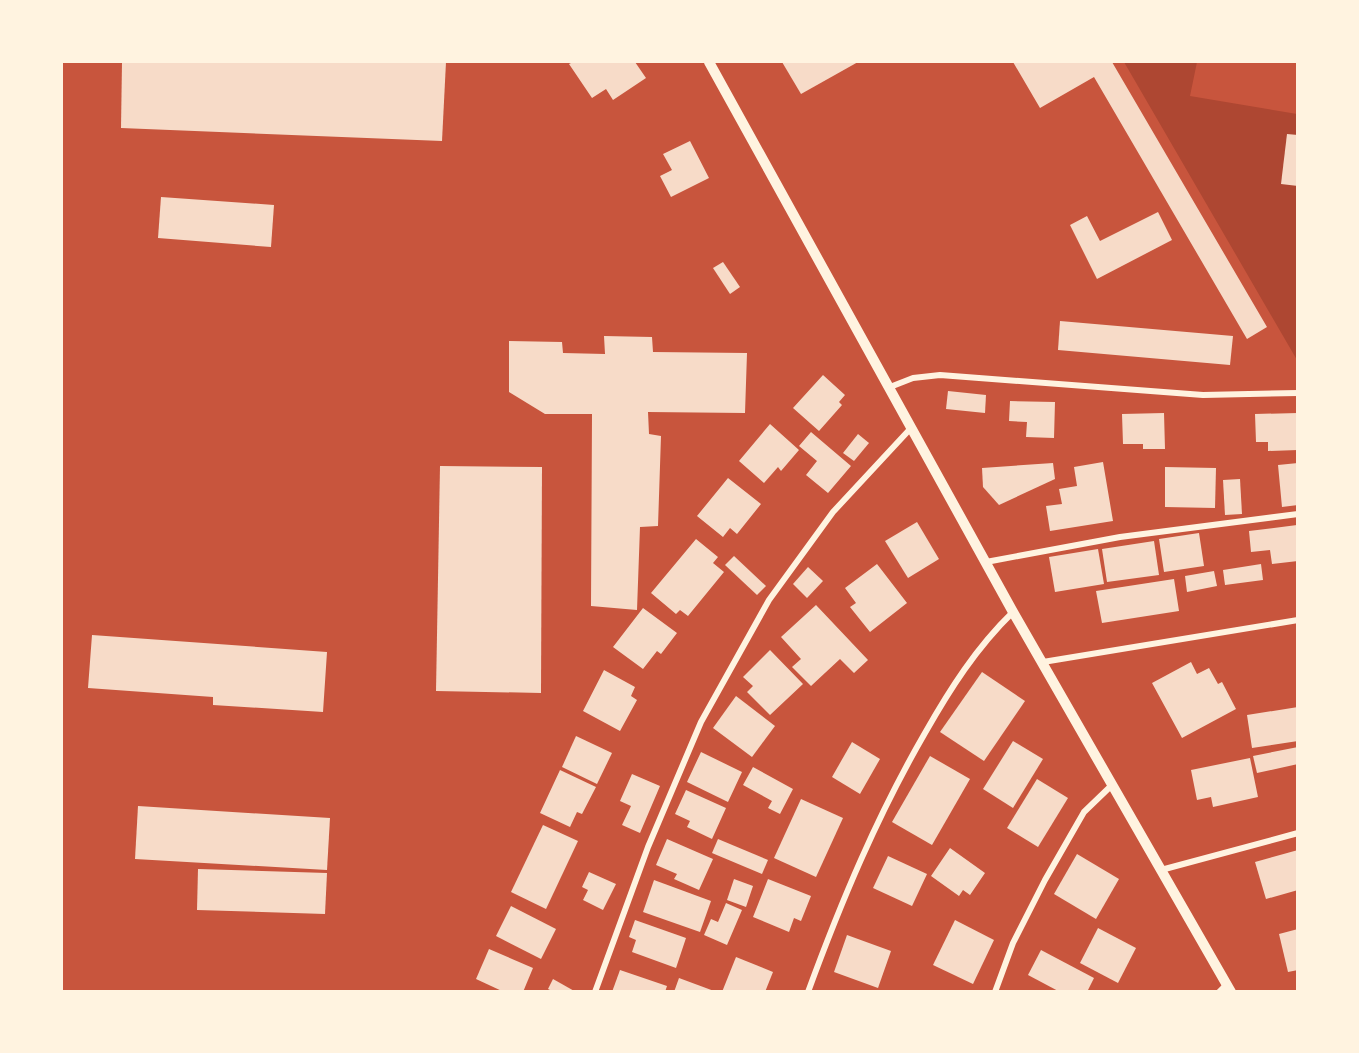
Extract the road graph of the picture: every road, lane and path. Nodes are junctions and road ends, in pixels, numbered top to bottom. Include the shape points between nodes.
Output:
1 (709, 62) edge
2 (890, 387) junction
3 (1298, 393) edge
4 (912, 428) junction
5 (1298, 514) edge
6 (986, 562) junction
7 (1013, 612) junction
8 (1298, 620) edge
9 (1043, 662) junction
10 (1113, 785) junction
11 (1298, 833) edge
12 (1161, 870) junction
13 (1225, 989) edge
14 (595, 992) edge
15 (808, 992) edge
16 (995, 992) edge

1 - 2 street
2 - 3 street via 913,378 940,375 1203,395
2 - 4 street
4 - 6 street
4 - 14 street via 833,512 769,600 701,722 648,847
5 - 6 street via 1120,537
6 - 7 street
7 - 9 street
7 - 15 street via 985,639 952,686 903,770 869,836
8 - 9 street
9 - 10 street
10 - 12 street
10 - 16 street via 1084,812 1045,880 1013,943
11 - 12 street
12 - 13 street

